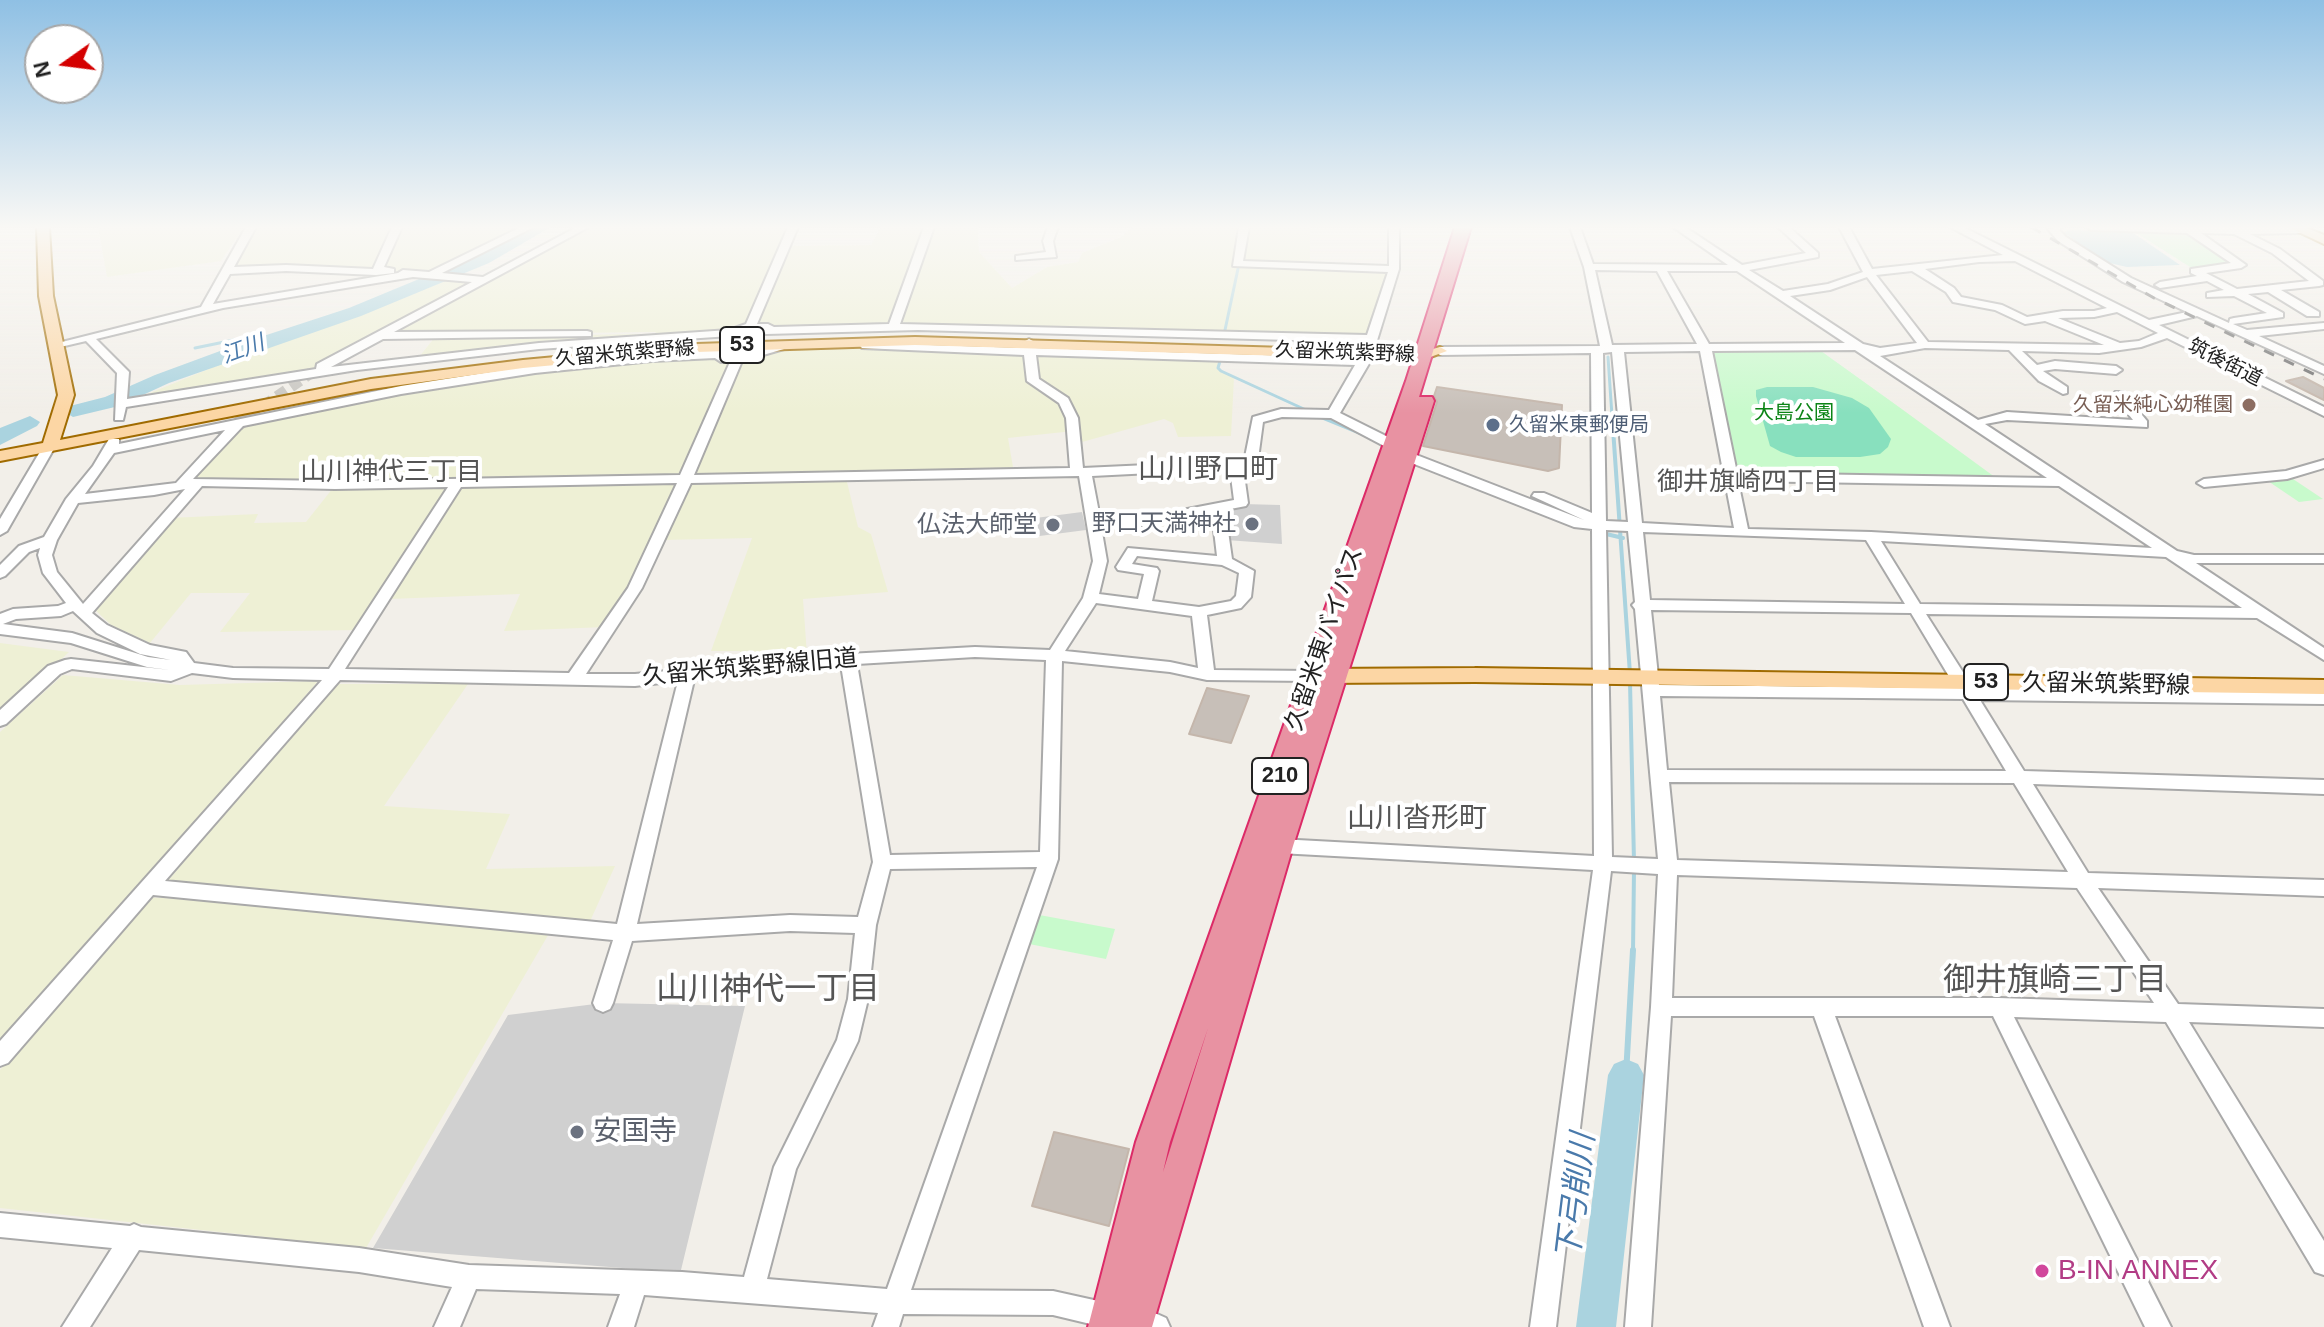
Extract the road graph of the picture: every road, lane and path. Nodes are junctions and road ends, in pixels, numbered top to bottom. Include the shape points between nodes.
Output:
1 (46, 289) edge
2 (216, 289) edge
3 (312, 289) edge
4 (469, 289) edge
5 (766, 289) edge
6 (906, 289) edge
7 (1388, 289) edge
8 (1446, 289) edge
9 (1454, 289) edge
10 (1594, 289) edge
11 (1672, 289) edge
12 (1775, 289) edge
13 (1780, 289) edge
14 (1816, 289) edge
15 (1881, 289) edge
16 (1948, 289) edge
17 (2078, 289) edge
18 (2148, 289) edge
19 (2228, 289) edge
20 (2271, 289) joint
21 (1787, 293) junction
22 (2236, 293) junction
23 (2211, 295) dead end
24 (205, 309) junction
25 (2117, 309) junction
26 (2195, 313) junction
27 (2311, 314) dead end
28 (2046, 317) junction
29 (2234, 321) dead end
30 (2147, 324) junction
31 (2324, 326) edge
32 (893, 328) junction
33 (2167, 334) junction
34 (2243, 335) junction
35 (380, 337) junction
36 (89, 338) junction
37 (657, 338) junction
38 (1031, 340) junction
39 (742, 342) junction
40 (56, 345) junction
41 (1925, 345) junction
42 (1856, 346) junction
43 (2012, 347) junction
44 (1705, 348) junction
45 (2121, 348) junction
46 (1607, 350) junction
47 (1368, 351) junction
48 (1429, 352) junction
49 (1880, 352) junction
50 (2034, 369) junction
51 (2116, 370) dead end
52 (2324, 370) edge
53 (311, 373) junction
54 (2063, 390) dead end
55 (2119, 395) dead end
56 (2324, 412) edge
57 (1333, 414) junction
58 (1983, 421) junction
59 (238, 424) junction
60 (53, 441) junction
61 (29, 446) junction
62 (0, 448) edge
63 (1403, 449) junction
64 (0, 456) edge
65 (2324, 464) edge
66 (1236, 465) junction
67 (1081, 472) junction
68 (1732, 477) junction
69 (685, 478) junction
70 (2063, 482) junction
71 (190, 483) junction
72 (457, 483) junction
73 (2204, 483) dead end
74 (73, 499) junction
75 (1218, 506) junction
76 (1130, 521) junction
77 (1095, 522) junction
78 (1598, 524) junction
79 (1637, 528) junction
80 (0, 531) edge
81 (1742, 533) junction
82 (1871, 536) junction
83 (50, 540) junction
84 (1133, 551) junction
85 (2168, 553) junction
86 (2194, 559) junction
87 (2324, 559) edge
88 (1225, 561) junction
89 (0, 573) edge
90 (1091, 598) junction
91 (1144, 605) junction
92 (1640, 605) junction
93 (1915, 608) junction
94 (79, 609) junction
95 (1199, 612) junction
96 (2267, 612) junction
97 (0, 620) edge
98 (0, 629) edge
99 (2324, 644) edge
100 (1054, 655) junction
101 (2324, 655) edge
102 (848, 659) junction
103 (186, 670) junction
104 (336, 674) junction
105 (1207, 675) junction
106 (687, 676) junction
107 (1324, 676) junction
108 (575, 677) junction
109 (1606, 678) junction
110 (1649, 684) junction
111 (2324, 687) edge
112 (1964, 688) junction
113 (2324, 698) edge
114 (0, 720) edge
115 (1658, 776) junction
116 (2020, 777) junction
117 (2322, 789) edge
118 (1279, 846) junction
119 (1049, 859) junction
120 (882, 862) junction
121 (1603, 862) junction
122 (1668, 867) junction
123 (2083, 881) junction
124 (146, 887) junction
125 (2324, 888) edge
126 (866, 925) junction
127 (625, 933) junction
128 (603, 1003) dead end
129 (1661, 1007) junction
130 (1999, 1007) junction
131 (1822, 1008) junction
132 (2172, 1013) junction
133 (2324, 1018) edge
134 (0, 1056) edge
135 (0, 1225) edge
136 (134, 1236) junction
137 (2324, 1263) edge
138 (469, 1277) junction
139 (636, 1284) junction
140 (752, 1291) junction
141 (895, 1302) junction
142 (1128, 1324) edge
143 (75, 1327) edge
144 (447, 1327) edge
145 (621, 1327) edge
146 (886, 1327) edge
147 (1543, 1327) edge
148 (1638, 1327) edge
149 (1937, 1327) edge
150 (2158, 1327) edge

1 - 40 main road
2 - 24 street
3 - 24 street
4 - 35 street
5 - 39 street
6 - 32 street
7 - 47 street
8 - 48 highway, 久留米東バイパス / 210
9 - 48 highway, 久留米東バイパス / 210
10 - 46 street
11 - 44 street
12 - 42 street
13 - 21 street
14 - 21 street
15 - 41 street
16 - 28 street via 1957,300 1998,307 2025,321
17 - 25 street, 筑後街道
18 - 26 street
19 - 22 street
20 - 22 street
20 - 27 street
21 - 49 street
22 - 23 street
22 - 29 street via 2279,315
24 - 36 street
25 - 28 street
25 - 30 street, 筑後街道
26 - 30 street
26 - 34 street
28 - 45 street
30 - 33 street, 筑後街道
31 - 34 street
32 - 38 street
32 - 39 street via 766,331 768,327
33 - 45 street
33 - 56 street, 筑後街道
34 - 52 street
35 - 37 street
35 - 53 street
36 - 40 street
36 - 53 street via 123,372 122,404
37 - 39 street via 730,333
37 - 53 street
38 - 39 main road, 久留米筑紫野線 / 53
38 - 47 main road, 久留米筑紫野線 / 53
38 - 67 street via 1033,381 1064,401
39 - 59 street via 721,358 652,357 560,366 401,390
39 - 60 main road, 久留米筑紫野線 / 53 via 386,382
39 - 69 street
40 - 60 main road via 66,395
41 - 43 street
41 - 49 street
42 - 44 street
42 - 49 street
42 - 70 street
43 - 45 street
43 - 50 street
44 - 46 street
44 - 68 street
46 - 48 street
46 - 78 street
46 - 79 street
47 - 48 main road, 久留米筑紫野線 / 53
47 - 57 street
48 - 63 highway, 久留米東バイパス / 210
49 - 58 street
50 - 51 street via 2055,365
50 - 54 street
55 - 58 street via 2143,424 2007,416
57 - 63 street
57 - 66 street via 1281,413 1257,420 1251,459
58 - 86 street
59 - 71 street
59 - 74 street via 114,444
60 - 61 main road, 久留米筑紫野線 / 53
60 - 80 street
61 - 62 main road, 久留米筑紫野線 / 53
61 - 64 main road, 久留米筑紫野線 / 53
63 - 78 street via 1579,524
63 - 107 highway, 久留米東バイパス / 210
65 - 73 street via 2287,475
66 - 67 street
66 - 75 street via 1241,503
67 - 69 street
67 - 77 street
68 - 70 street
68 - 81 street
69 - 72 street
69 - 108 street via 635,588
70 - 85 street
71 - 72 street
71 - 74 street
71 - 94 street
72 - 104 street
74 - 83 street
75 - 76 street
75 - 88 street
76 - 77 street
76 - 84 street
77 - 90 street via 1100,561
78 - 79 street
78 - 109 street
79 - 81 street
79 - 92 street
81 - 82 street
82 - 85 street
82 - 93 street
83 - 89 street via 24,549
83 - 94 street via 45,555 50,573
84 - 88 street
84 - 91 street via 1123,567 1152,571
85 - 86 street
85 - 96 street
86 - 87 street
86 - 96 street
88 - 95 street via 1247,571 1243,597 1236,605
90 - 91 street
90 - 100 street
91 - 95 street
92 - 93 street
92 - 110 street
93 - 96 street
93 - 112 street
94 - 97 street via 13,614
94 - 103 street via 102,629 146,650 180,656
95 - 105 street
96 - 99 street
96 - 101 street
98 - 103 street, 久留米筑紫野線旧道 via 72,638
100 - 102 street, 久留米筑紫野線旧道 via 975,652
100 - 105 street, 久留米筑紫野線旧道
100 - 119 street
102 - 106 street, 久留米筑紫野線旧道
102 - 120 street
103 - 104 street, 久留米筑紫野線旧道
103 - 114 street via 171,676 71,664 54,670
104 - 108 street, 久留米筑紫野線旧道
104 - 124 street
105 - 107 street, 久留米筑紫野線旧道
106 - 108 street, 久留米筑紫野線旧道
106 - 127 street
107 - 109 main road, 久留米筑紫野線 / 53
107 - 118 highway, 久留米東バイパス / 210
107 - 142 highway, 久留米東バイパス / 210 via 1153,1142
109 - 110 main road, 久留米筑紫野線 / 53
109 - 121 street
110 - 112 main road, 久留米筑紫野線 / 53
110 - 115 street
111 - 112 main road, 久留米筑紫野線 / 53
112 - 113 street
112 - 116 street
115 - 116 street
115 - 122 street
116 - 117 street
116 - 123 street
118 - 121 street
118 - 142 highway, 久留米東バイパス / 210
119 - 120 street
119 - 141 street
120 - 126 street
121 - 122 street
121 - 147 street
122 - 123 street
122 - 129 street
123 - 125 street
123 - 132 street
124 - 127 street
124 - 134 street
126 - 127 street via 790,923
126 - 140 street via 858,999 847,1041 785,1167
127 - 128 street
129 - 131 street
129 - 148 street
130 - 131 street
130 - 132 street
130 - 150 street
131 - 149 street
132 - 133 street
132 - 137 street
135 - 136 street
136 - 138 street
136 - 143 street
138 - 139 street
138 - 144 street
139 - 140 street
139 - 145 street
140 - 141 street
141 - 142 street via 1053,1303
141 - 146 street

